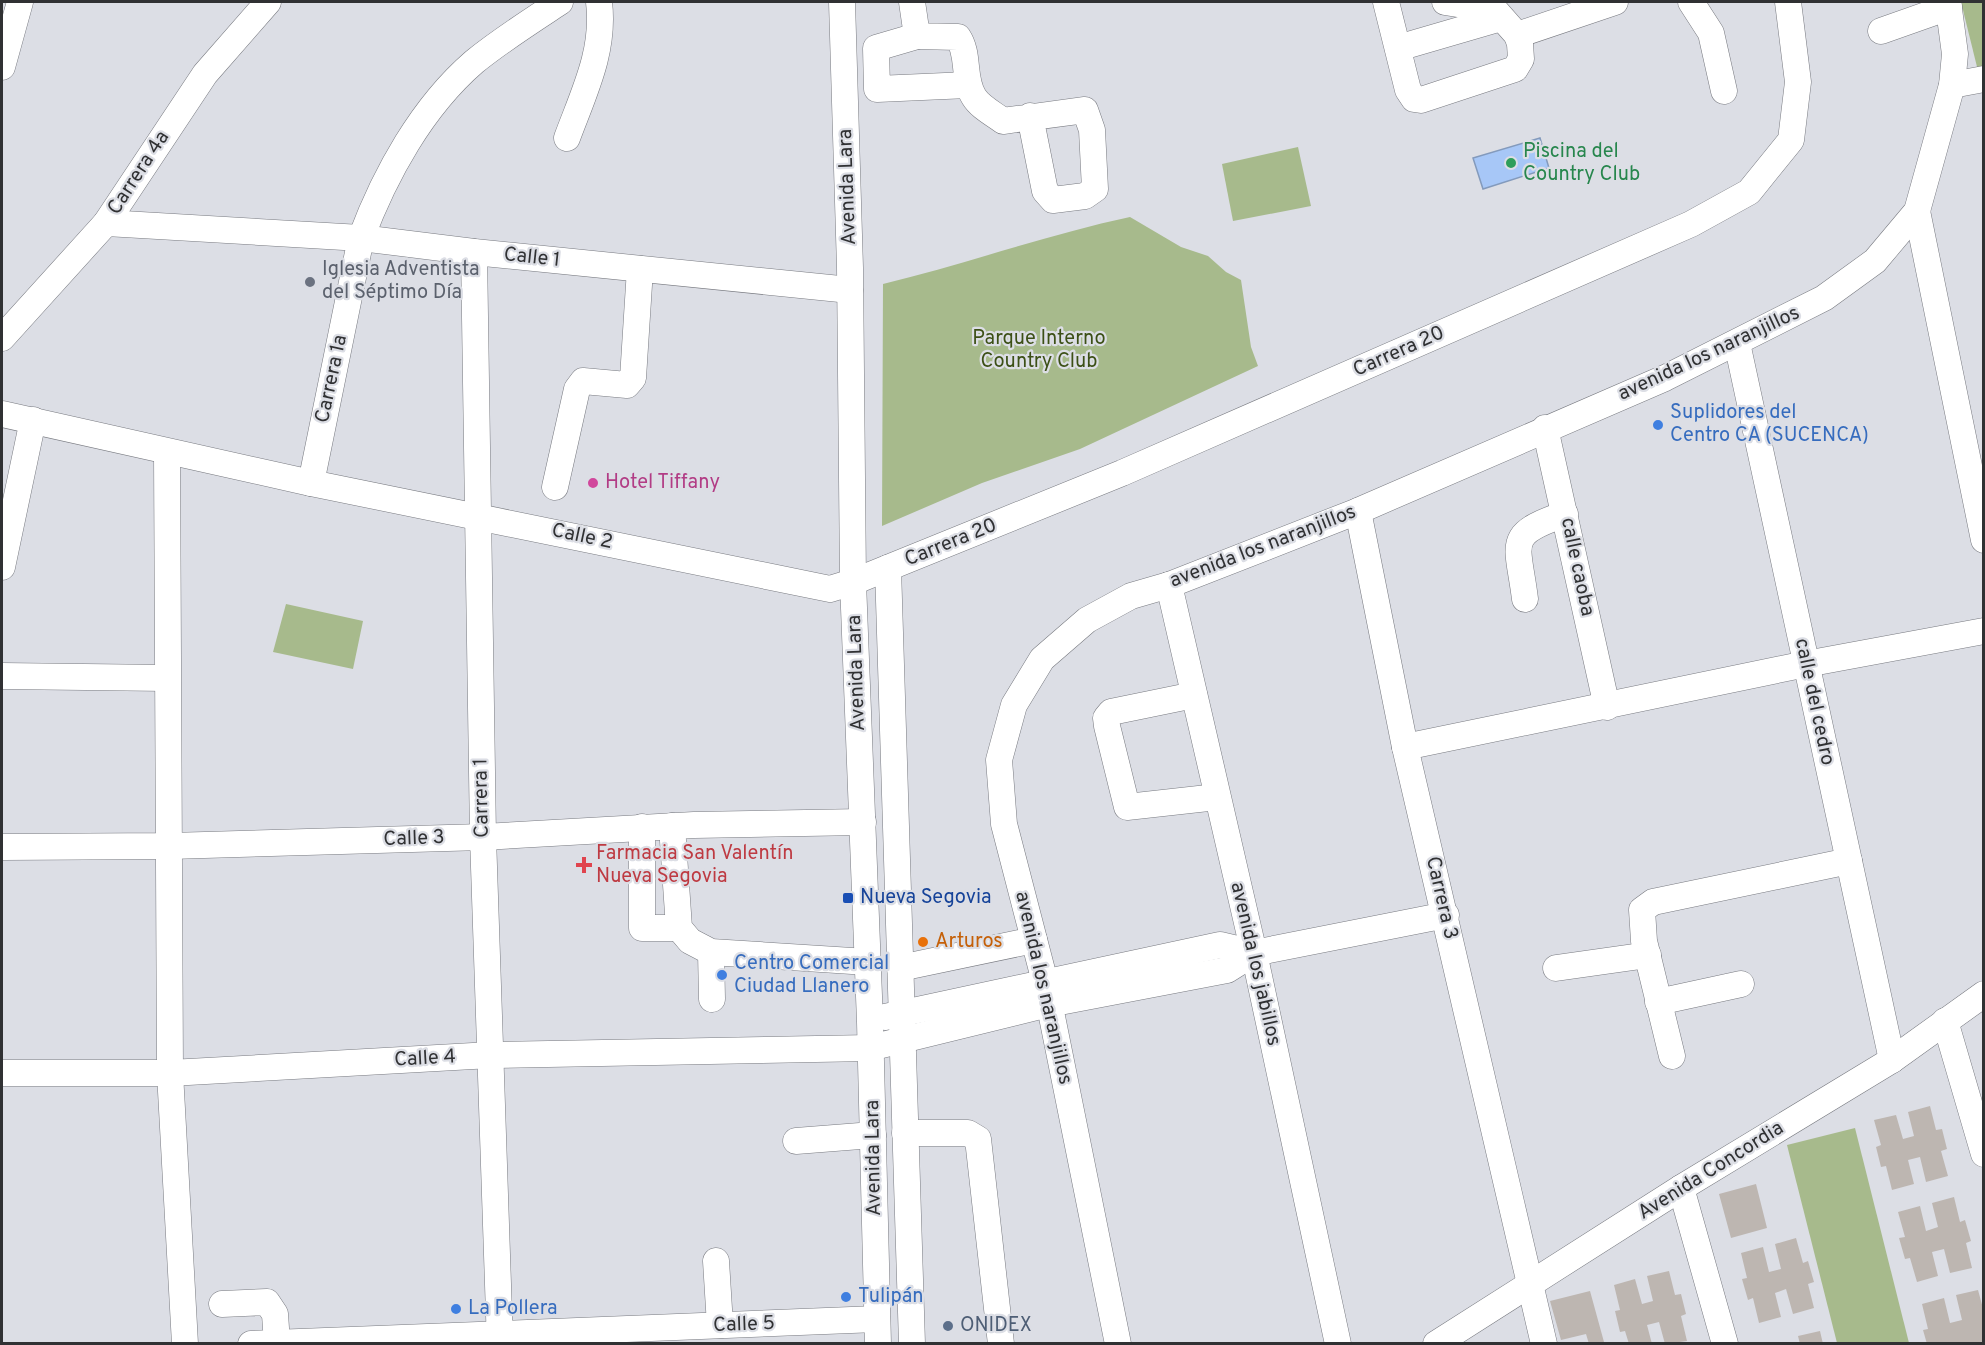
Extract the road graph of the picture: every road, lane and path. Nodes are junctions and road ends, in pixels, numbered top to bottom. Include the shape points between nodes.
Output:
1 (20, 2) edge
2 (268, 2) edge
3 (560, 2) edge
4 (599, 2) edge
5 (842, 2) edge
6 (912, 2) edge
7 (1386, 2) edge
8 (1445, 2) edge
9 (1615, 2) edge
10 (1691, 2) edge
11 (1788, 2) edge
12 (1948, 4) edge
13 (1504, 16) edge
14 (1881, 31) dead end
15 (917, 36) junction
16 (1398, 48) junction
17 (2, 67) edge
18 (1983, 79) edge
19 (968, 85) junction
20 (1953, 85) junction
21 (1724, 91) dead end
22 (1030, 116) dead end
23 (567, 138) dead end
24 (1917, 211) junction
25 (106, 223) junction
26 (361, 238) junction
27 (474, 252) junction
28 (640, 269) junction
29 (850, 290) junction
30 (2, 338) edge
31 (1737, 343) junction
32 (2, 414) edge
33 (33, 420) junction
34 (1545, 428) junction
35 (167, 452) junction
36 (311, 483) junction
37 (555, 487) dead end
38 (1358, 511) junction
39 (1565, 514) junction
40 (479, 515) junction
41 (1983, 540) edge
42 (2, 567) edge
43 (888, 568) junction
44 (853, 582) junction
45 (1169, 585) junction
46 (1525, 599) dead end
47 (1983, 631) edge
48 (1806, 664) junction
49 (2, 676) edge
50 (167, 678) junction
51 (1194, 695) junction
52 (1607, 707) junction
53 (1405, 747) junction
54 (1217, 796) junction
55 (863, 822) junction
56 (672, 826) junction
57 (642, 827) junction
58 (483, 837) junction
59 (170, 846) junction
60 (2, 847) edge
61 (1849, 861) junction
62 (1446, 915) junction
63 (679, 928) junction
64 (1034, 940) junction
65 (711, 951) junction
66 (1254, 953) junction
67 (1648, 955) junction
68 (868, 962) junction
69 (900, 968) junction
70 (1556, 968) dead end
71 (1741, 984) dead end
72 (1047, 993) junction
73 (1983, 994) edge
74 (712, 999) dead end
75 (1658, 1002) junction
76 (901, 1012) junction
77 (1945, 1021) junction
78 (870, 1022) junction
79 (902, 1041) junction
80 (859, 1049) junction
81 (491, 1055) junction
82 (1672, 1056) dead end
83 (1892, 1060) junction
84 (2, 1073) edge
85 (170, 1073) junction
86 (905, 1133) junction
87 (873, 1135) junction
88 (796, 1141) dead end
89 (1983, 1154) edge
90 (1681, 1188) junction
91 (716, 1261) dead end
92 (1529, 1285) junction
93 (222, 1305) dead end
94 (720, 1326) junction
95 (877, 1331) edge
96 (588, 1337) edge
97 (500, 1339) edge
98 (277, 1343) edge
99 (185, 1344) edge
100 (251, 1344) edge
101 (912, 1344) edge
102 (1001, 1344) edge
103 (1118, 1344) edge
104 (1338, 1344) edge
105 (1436, 1344) edge
106 (1544, 1344) edge
107 (1725, 1344) edge

1 - 17 street
2 - 25 street, Carrera 4a via 205,74
3 - 26 street, Carrera 1a via 473,63 421,119
4 - 23 street via 602,26 598,54
5 - 29 street, Avenida Lara
6 - 15 street
7 - 16 street
8 - 13 street
9 - 13 street
10 - 21 street via 1711,33
11 - 43 street, Carrera 20 via 1798,82 1791,140 1749,192 1691,224 1198,440
12 - 14 street
12 - 20 street, avenida los naranjillos
13 - 16 street
13 - 16 street via 1521,59 1515,69 1421,100 1413,99 1408,90
15 - 19 street via 958,37 964,46
15 - 19 street via 876,48 877,89
18 - 20 street
19 - 22 street via 974,98 1003,121
20 - 24 street, avenida los naranjillos
24 - 31 street, avenida los naranjillos via 1875,261 1833,292
24 - 41 street
25 - 26 street, Calle 1
25 - 30 street, Carrera 4a
26 - 27 street, Calle 1
26 - 36 street, Carrera 1a
27 - 28 street, Calle 1
27 - 40 street, Carrera 1
28 - 29 street, Calle 1
28 - 37 street via 633,378 627,385 583,381 577,389
29 - 44 street, Avenida Lara
31 - 34 street, avenida los naranjillos
31 - 48 street, calle del cedro
32 - 33 street
33 - 35 street
33 - 42 street
34 - 38 street, avenida los naranjillos
34 - 39 street, calle caoba
35 - 36 street
35 - 50 street
36 - 40 street, Calle 2
38 - 45 street, avenida los naranjillos
38 - 53 street, Carrera 3
39 - 46 street via 1532,525 1522,535 1518,544
39 - 52 street, calle caoba
40 - 44 street, Calle 2 via 830,589
40 - 58 street, Carrera 1
43 - 44 street, Carrera 20
43 - 69 street, Avenida Lara
44 - 55 street, Avenida Lara
45 - 51 street, avenida los jabillos
45 - 64 street, avenida los naranjillos via 1131,596 1087,620 1042,659 1014,705 999,760 1004,824
47 - 48 street
48 - 52 street
48 - 61 street, calle del cedro
49 - 50 street
50 - 59 street
51 - 54 street, avenida los jabillos
51 - 54 street via 1111,712 1106,718 1110,737 1126,807
52 - 53 street
53 - 62 street, Carrera 3
54 - 66 street, avenida los jabillos
55 - 56 street, Calle 3
55 - 68 street, Avenida Lara
56 - 57 street, Calle 3
56 - 63 street
57 - 58 street, Calle 3
57 - 63 street via 642,928
58 - 59 street, Calle 3
58 - 81 street, Carrera 1
59 - 60 street, Calle 3
59 - 85 street
61 - 67 street via 1653,902 1642,910
61 - 83 street, calle del cedro
62 - 66 street
62 - 92 street, Carrera 3
63 - 65 street via 690,941
64 - 69 street
64 - 72 street, avenida los naranjillos
65 - 68 street
65 - 74 street
66 - 72 street via 1220,945
66 - 104 street, avenida los jabillos
67 - 70 street
67 - 75 street
68 - 78 street, Avenida Lara
69 - 76 street, Avenida Lara
71 - 75 street
72 - 76 street
72 - 79 street, Calle 4
72 - 103 street, avenida los naranjillos
73 - 77 street, Avenida Concordia
75 - 82 street
76 - 78 street
76 - 79 street, Avenida Lara
77 - 83 street, Avenida Concordia
77 - 89 street
78 - 80 street, Avenida Lara
79 - 80 street, Calle 4
79 - 86 street, Avenida Lara
80 - 81 street, Calle 4
80 - 87 street, Avenida Lara
81 - 85 street, Calle 4
81 - 97 street, Carrera 1
83 - 90 street, Avenida Concordia
84 - 85 street, Calle 4
85 - 99 street
86 - 101 street, Avenida Lara
86 - 102 street via 968,1132 978,1139
87 - 88 street
87 - 95 street, Avenida Lara
90 - 92 street, Avenida Concordia
90 - 107 street
91 - 94 street
92 - 105 street, Avenida Concordia
92 - 106 street, Carrera 3
93 - 98 street via 267,1302 275,1314
94 - 95 street, Calle 5
94 - 96 street, Calle 5
96 - 97 street, Calle 5
97 - 98 street, Calle 5
98 - 100 street, Calle 5

